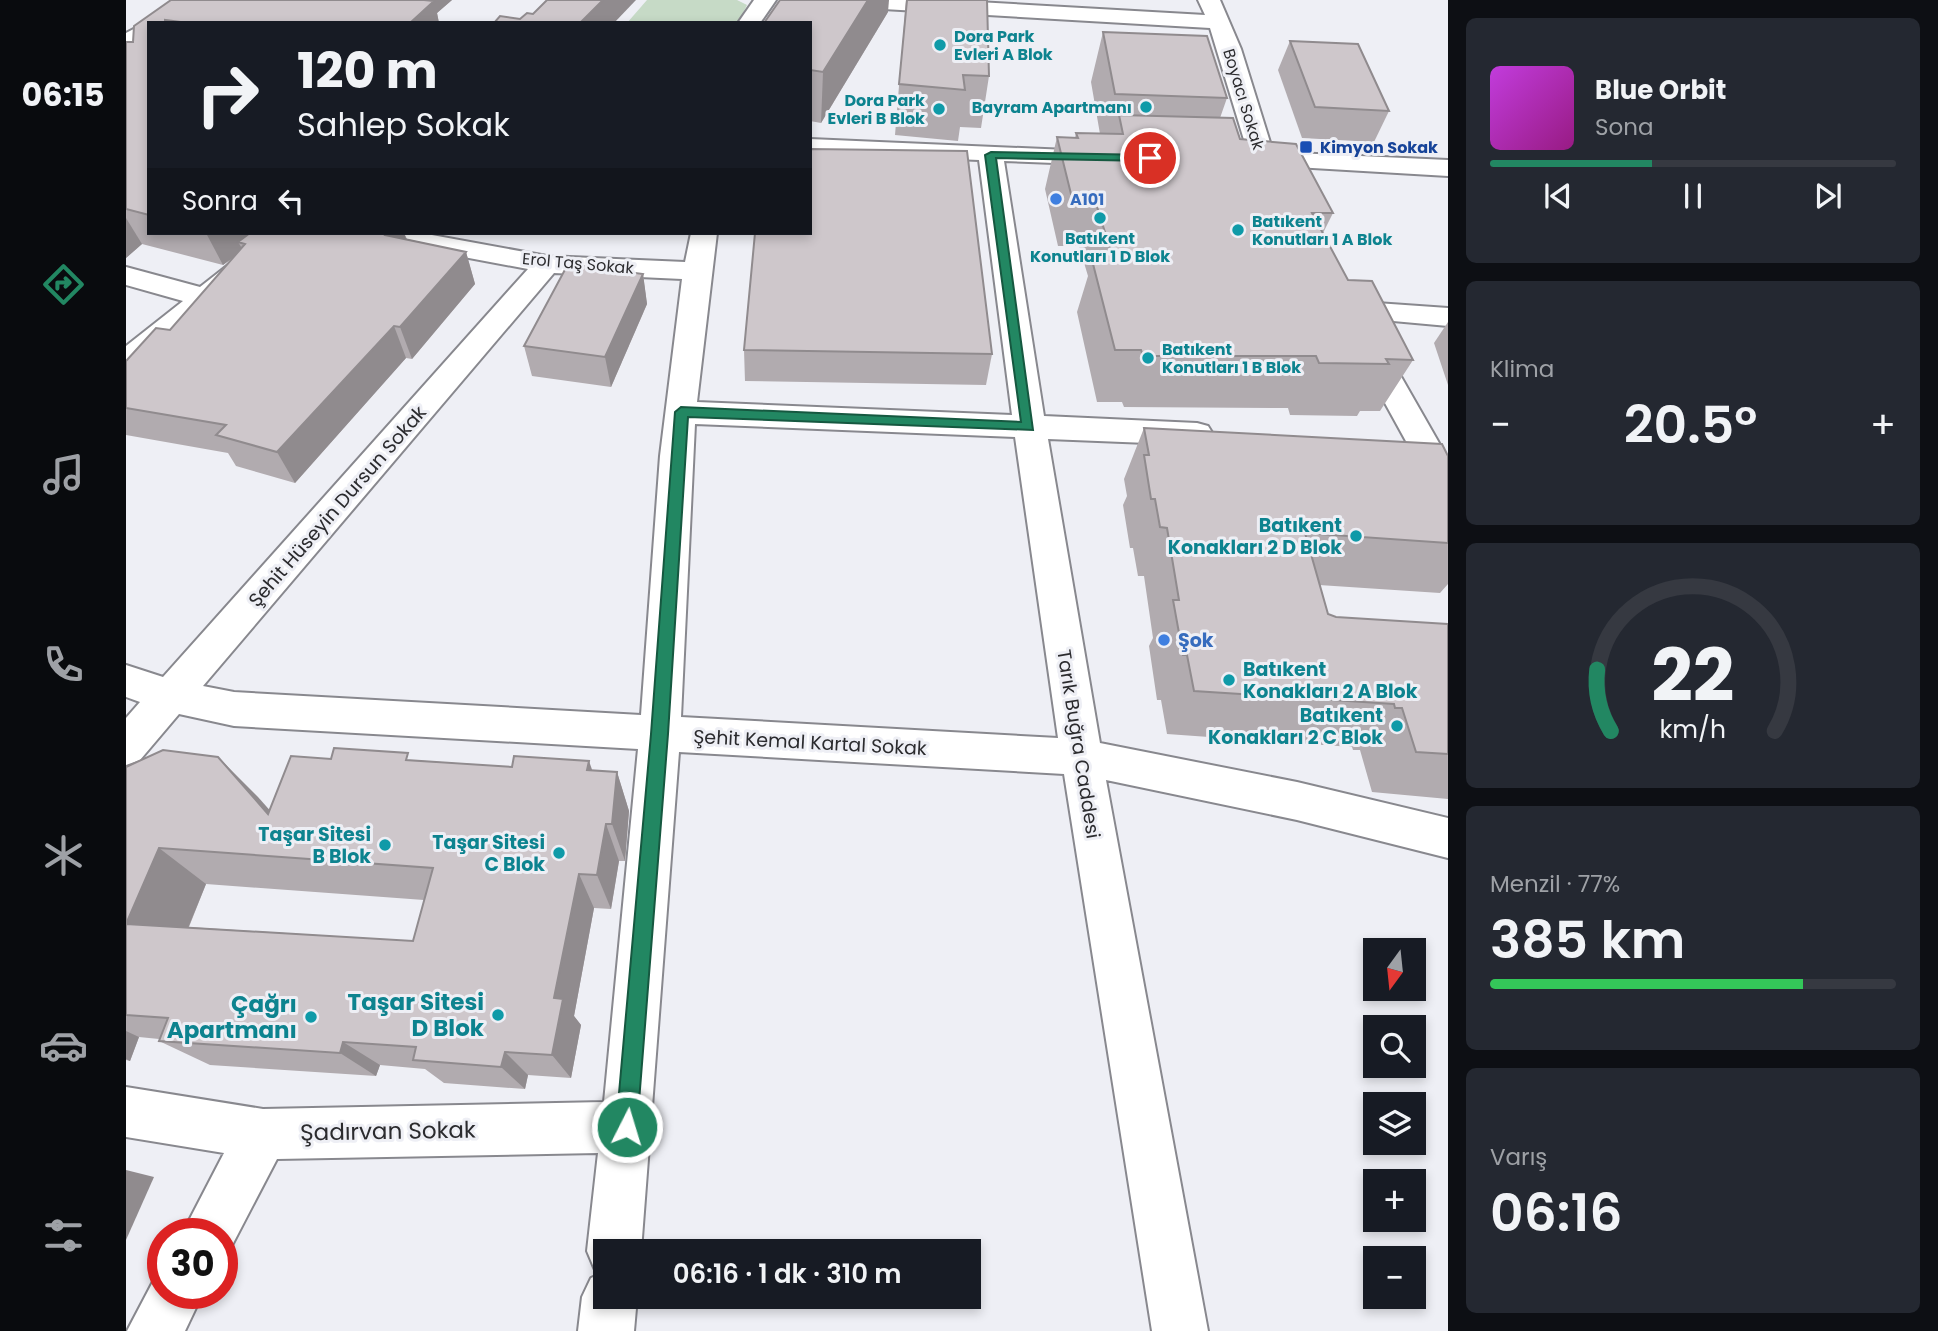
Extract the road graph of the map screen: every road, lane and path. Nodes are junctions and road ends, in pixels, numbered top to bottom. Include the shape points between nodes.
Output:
1 (765, 0) edge
2 (831, 0) edge
3 (1209, 0) edge
4 (750, 21) edge
5 (1217, 22) junction
6 (147, 29) edge
7 (126, 42) edge
8 (812, 146) edge
9 (991, 155) junction
10 (1136, 158) edge
11 (1234, 159) edge
12 (1272, 167) junction
13 (1448, 168) edge
14 (282, 235) edge
15 (389, 235) edge
16 (701, 252) edge
17 (547, 264) junction
18 (126, 276) edge
19 (203, 297) junction
20 (1448, 317) edge
21 (126, 362) edge
22 (681, 412) junction
23 (1028, 426) junction
24 (1232, 435) edge
25 (1382, 442) edge
26 (1423, 443) junction
27 (1448, 506) edge
28 (126, 681) edge
29 (171, 696) junction
30 (660, 734) junction
31 (126, 747) edge
32 (1080, 757) junction
33 (1448, 838) edge
34 (126, 1112) edge
35 (627, 1127) junction
36 (263, 1134) junction
37 (218, 1218) edge
38 (615, 1239) edge
39 (167, 1309) edge
40 (609, 1309) edge
41 (155, 1331) edge
42 (606, 1331) edge
43 (1180, 1331) edge

1 - 4 street
2 - 5 street
3 - 5 street, Boyacı Sokak
5 - 12 street, Boyacı Sokak
6 - 7 street
8 - 9 street
9 - 10 street
9 - 23 street, Tarık Buğra Caddesi
11 - 12 street
12 - 13 street
14 - 19 street
15 - 17 street, Erol Taş Sokak
16 - 17 street, Erol Taş Sokak
16 - 22 street
17 - 29 street, Şehit Hüseyin Dursun Sokak
18 - 19 street
19 - 21 street
20 - 26 street via 1342,299
22 - 23 street
22 - 30 street
23 - 24 street
23 - 32 street, Tarık Buğra Caddesi
25 - 26 street
26 - 27 street
28 - 29 street, Şehit Kemal Kartal Sokak
29 - 30 street, Şehit Kemal Kartal Sokak via 234,709
29 - 31 street, Şehit Hüseyin Dursun Sokak
30 - 32 street, Şehit Kemal Kartal Sokak
30 - 35 street
32 - 33 street, Şehit Kemal Kartal Sokak via 1297,801
32 - 43 street, Tarık Buğra Caddesi
34 - 36 street, Şadırvan Sokak
35 - 36 street, Şadırvan Sokak
35 - 38 street
36 - 37 street
39 - 41 street
40 - 42 street

